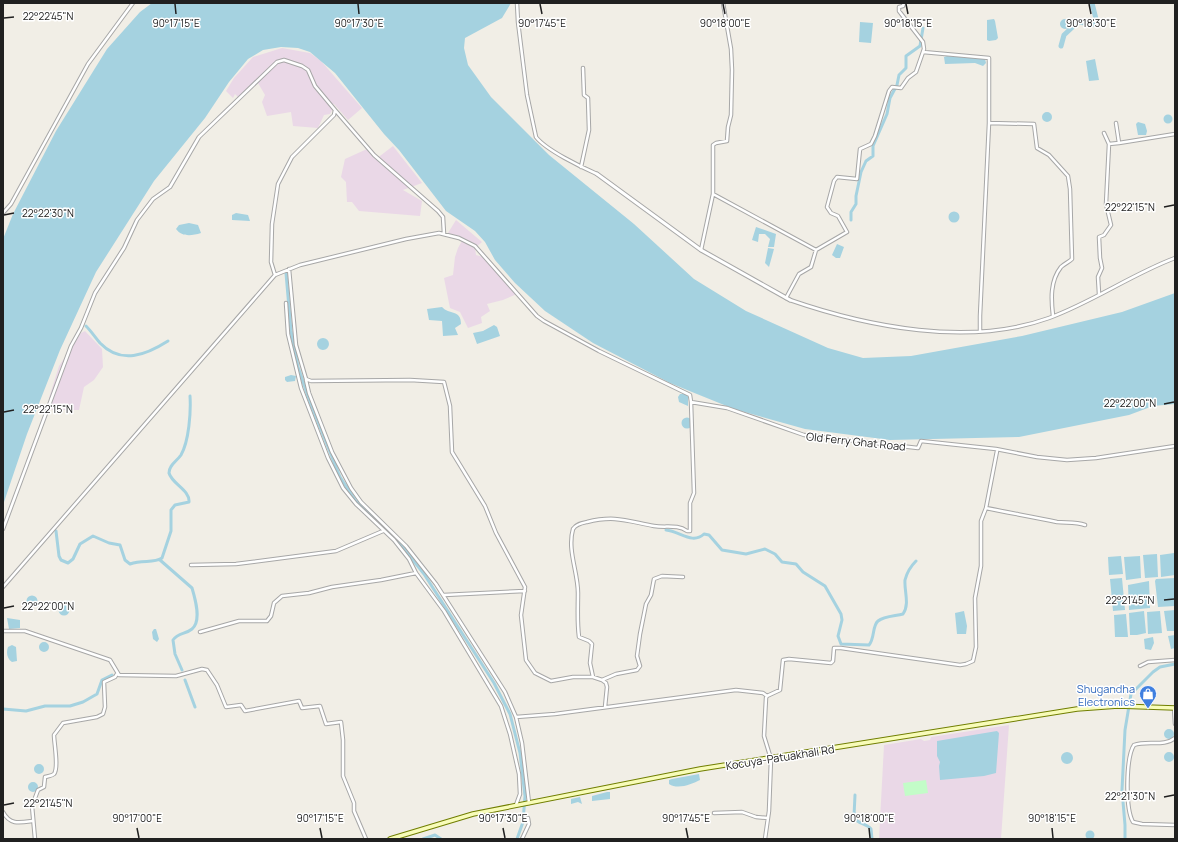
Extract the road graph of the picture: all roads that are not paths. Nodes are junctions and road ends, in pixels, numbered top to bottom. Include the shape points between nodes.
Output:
1 (133, 3) edge
2 (517, 3) edge
3 (723, 3) edge
4 (904, 3) edge
5 (923, 52) junction
6 (583, 68) dead end
7 (335, 110) junction
8 (989, 123) junction
9 (1116, 123) dead end
10 (1104, 133) dead end
11 (1175, 134) edge
12 (1119, 143) junction
13 (1109, 144) junction
14 (581, 166) junction
15 (597, 174) joint
16 (713, 194) junction
17 (3, 213) edge
18 (444, 234) junction
19 (701, 250) junction
20 (816, 250) junction
21 (1175, 258) edge
22 (289, 269) junction
23 (275, 275) junction
24 (1099, 294) junction
25 (786, 298) junction
26 (790, 300) joint
27 (286, 303) dead end
28 (1053, 316) junction
29 (980, 331) junction
30 (306, 379) junction
31 (691, 402) junction
32 (1175, 446) edge
33 (997, 451) dead end
34 (986, 508) junction
35 (1085, 525) dead end
36 (3, 529) edge
37 (384, 531) junction
38 (191, 565) dead end
39 (416, 572) junction
40 (683, 577) dead end
41 (3, 587) edge
42 (525, 591) junction
43 (444, 595) junction
44 (3, 631) edge
45 (200, 632) dead end
46 (1175, 660) edge
47 (1140, 666) dead end
48 (117, 674) junction
49 (593, 677) junction
50 (602, 680) junction
51 (766, 696) junction
52 (605, 707) junction
53 (1174, 708) edge
54 (516, 717) junction
55 (1175, 724) edge
56 (1175, 738) edge
57 (771, 759) junction
58 (528, 803) junction
59 (517, 805) junction
60 (3, 812) edge
61 (714, 813) dead end
62 (528, 818) dead end
63 (768, 818) junction
64 (32, 821) junction
65 (1175, 825) edge
66 (35, 839) edge
67 (366, 839) edge
68 (390, 839) edge
69 (522, 839) edge
70 (765, 839) edge

1 - 17 street via 88,64 11,204
2 - 14 street via 527,95 536,137
3 - 16 street via 731,48 732,115 727,141 713,146
4 - 5 street via 899,7 899,11 923,42
5 - 8 street via 989,58
5 - 20 street via 916,72 899,88 892,87 889,91 871,144 860,149 856,179 837,177 834,181 827,207 831,213 838,216 848,232
6 - 14 street via 584,95 588,98 589,130
7 - 18 street via 374,155 438,211 443,218
7 - 23 street via 334,115 292,157 278,184 272,224 271,262
7 - 36 street via 315,86 308,70 281,60 199,138 170,187 153,200 137,220 124,248 95,293 64,364
8 - 28 street via 1034,124 1038,148 1046,152 1068,176 1072,259 1062,266 1053,281
8 - 29 street
9 - 12 street
10 - 13 street
11 - 12 street
12 - 13 street
13 - 24 street via 1106,204 1110,225 1104,235 1099,237 1102,269 1098,277
14 - 15 street
15 - 19 street
16 - 19 street
16 - 20 street
18 - 22 street via 406,239
18 - 31 street via 468,241 475,246 537,316 599,351 690,395
19 - 25 street
20 - 25 street via 811,267 799,274
21 - 24 street
22 - 23 street
22 - 30 street via 296,345
23 - 41 street
24 - 28 street
25 - 26 street
26 - 29 street via 846,318 902,328
27 - 37 street via 288,334 295,367 311,417 328,458 349,496
28 - 29 street via 1015,327
30 - 42 street via 444,382 450,406 452,452 485,506
30 - 43 street via 332,452 351,488 360,502 406,546
31 - 32 street, Old Ferry Ghat Road via 727,408 804,435 918,448 921,441 1067,460
31 - 49 street via 694,493 690,502 690,531 676,526 654,526 618,518 595,520 574,526 572,545 578,593 579,637 592,644 590,663
33 - 34 street
34 - 35 street
34 - 51 street via 981,522 981,566 975,598 976,647 973,661 960,665 888,653 834,648 831,663 783,660 780,690
37 - 38 street via 338,551 327,553 236,564
37 - 39 street via 411,561
39 - 45 street via 282,596 274,604 267,621 238,621
39 - 59 street via 444,611 501,706 519,774 520,794
40 - 50 street via 662,576 654,579 641,626 637,656 640,666 637,670
42 - 43 street
42 - 49 street via 521,615 523,648 526,660 535,673 552,681
43 - 54 street via 500,684
44 - 48 street via 37,634 110,660
46 - 47 street via 1148,662
48 - 64 street via 104,682 103,714 63,723 55,732 55,772 54,775 45,777 44,787 38,790 32,806
48 - 67 street via 176,676 202,669 207,670 226,707 241,705 244,711 299,700 302,708 321,707 326,724 341,722 343,776
49 - 50 street
50 - 52 street via 607,687
51 - 52 street via 736,690
51 - 57 street via 764,736
52 - 54 street
53 - 55 street
53 - 57 main road, Kocuya-Patuakhali Rd via 1125,706 1078,709
54 - 58 street via 524,751
56 - 65 street via 1134,745 1127,787 1128,811 1132,822
57 - 58 main road, Kocuya-Patuakhali Rd via 700,769
57 - 63 street
58 - 59 main road, Kocuya-Patuakhali Rd
59 - 68 main road, Kocuya-Patuakhali Rd via 473,814
60 - 64 street via 7,819 14,823
61 - 63 street via 742,812
62 - 69 street via 529,824
63 - 70 street
64 - 66 street

